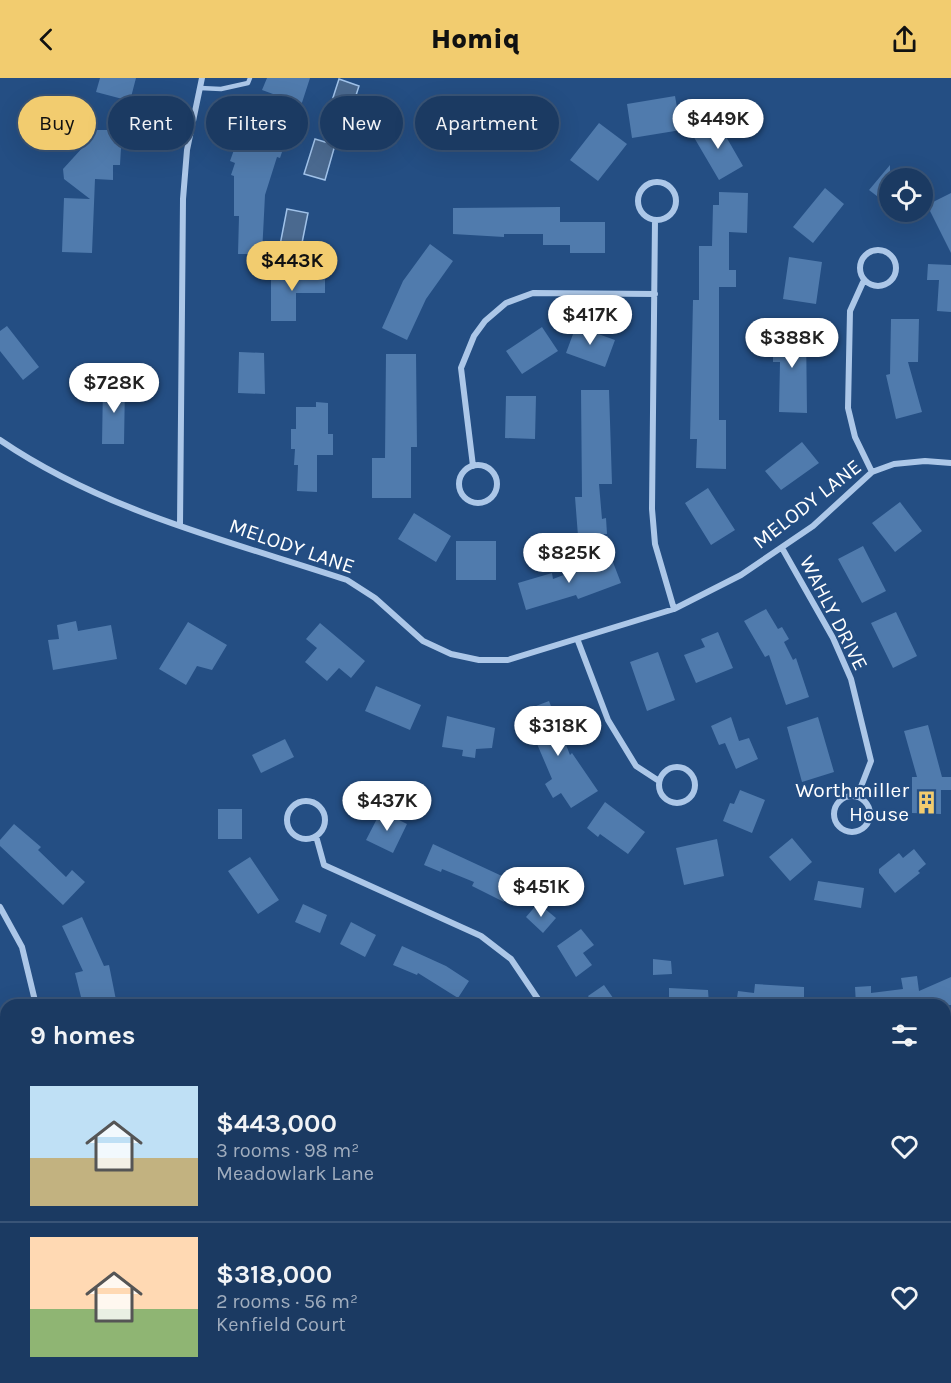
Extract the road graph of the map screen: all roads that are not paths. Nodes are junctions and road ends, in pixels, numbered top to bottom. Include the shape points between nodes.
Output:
1 (202, 78) edge
2 (250, 78) edge
3 (200, 88) junction
4 (655, 220) junction
5 (864, 280) junction
6 (655, 294) junction
7 (0, 440) edge
8 (951, 463) edge
9 (472, 466) junction
10 (872, 472) junction
11 (180, 525) junction
12 (782, 549) junction
13 (674, 609) junction
14 (578, 641) junction
15 (659, 781) junction
16 (857, 797) junction
17 (316, 836) junction
18 (0, 907) edge
19 (35, 999) edge
20 (538, 999) edge

1 - 3 street
2 - 3 lane via 248,83 221,89
3 - 11 street via 187,150 183,199
4 - 4 street via 671,214 676,202 673,190 657,182 642,190 638,202 642,214
4 - 6 street
5 - 5 street via 859,269 863,257 873,250 890,254 895,264 891,280 875,286
5 - 10 street via 850,311 848,408 855,437
6 - 9 street via 532,292 506,303 484,321 461,368
6 - 13 street via 652,509 655,544
7 - 11 street, MELODY LANE via 37,465 99,497
8 - 10 street, MELODY LANE via 925,460
9 - 9 street via 460,478 461,491 469,501 482,503 493,497 497,478 484,466
10 - 12 street, MELODY LANE
11 - 14 street, MELODY LANE via 347,580 375,598 423,641 451,654 479,660 508,660
12 - 13 street, MELODY LANE
12 - 16 street, WAHLY DRIVE via 833,638 851,679 871,761
13 - 14 street, MELODY LANE
14 - 15 street via 608,720 636,766
15 - 15 street via 660,793 674,803 686,801 695,785 687,770 676,766 665,771
16 - 16 street via 845,798 834,811 836,823 850,833 861,830 869,821 870,809
17 - 17 street via 326,820 322,809 312,801 295,804 287,820 292,832 303,838
17 - 20 street via 324,865 482,936 511,960
18 - 19 street via 22,946

